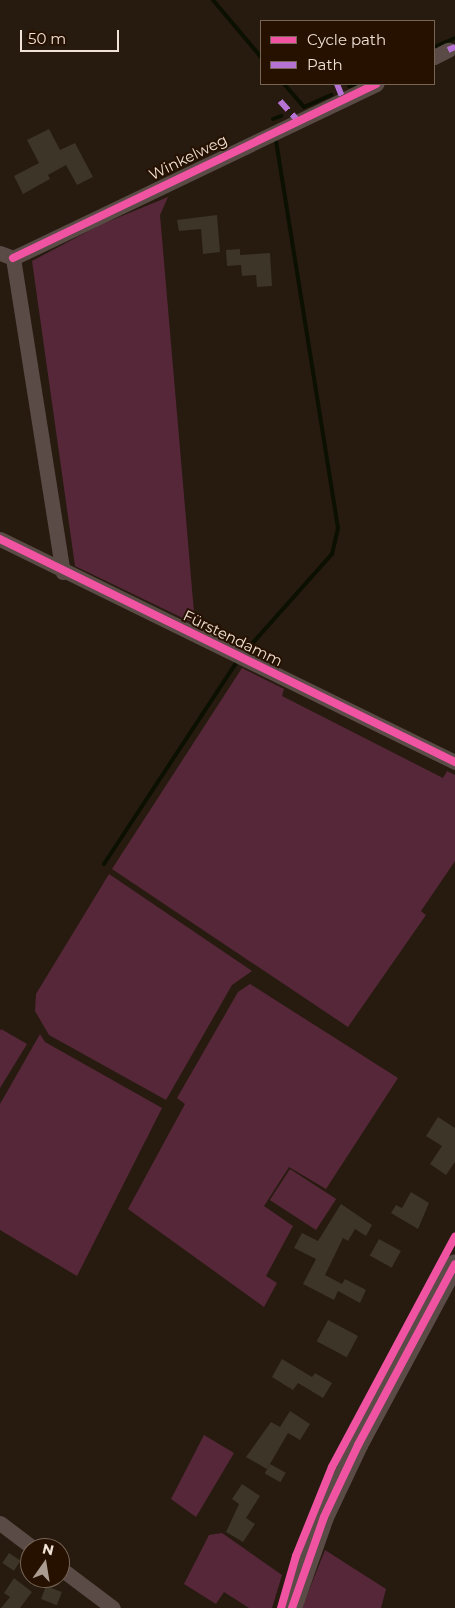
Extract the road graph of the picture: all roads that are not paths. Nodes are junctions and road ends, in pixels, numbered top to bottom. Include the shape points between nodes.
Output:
1 (374, 85) edge
2 (7, 255) edge
3 (0, 540) edge
4 (64, 572) junction
5 (455, 762) edge
6 (455, 1264) edge
7 (0, 1523) edge
8 (20, 1538) edge
9 (70, 1576) edge
10 (113, 1608) edge
11 (292, 1608) edge

1 - 2 street, Winkelweg
2 - 4 street, Winkelweg
3 - 4 street, Fürstendamm
4 - 5 street, Fürstendamm
6 - 11 street via 351,1460 324,1517
7 - 8 street
9 - 10 street

